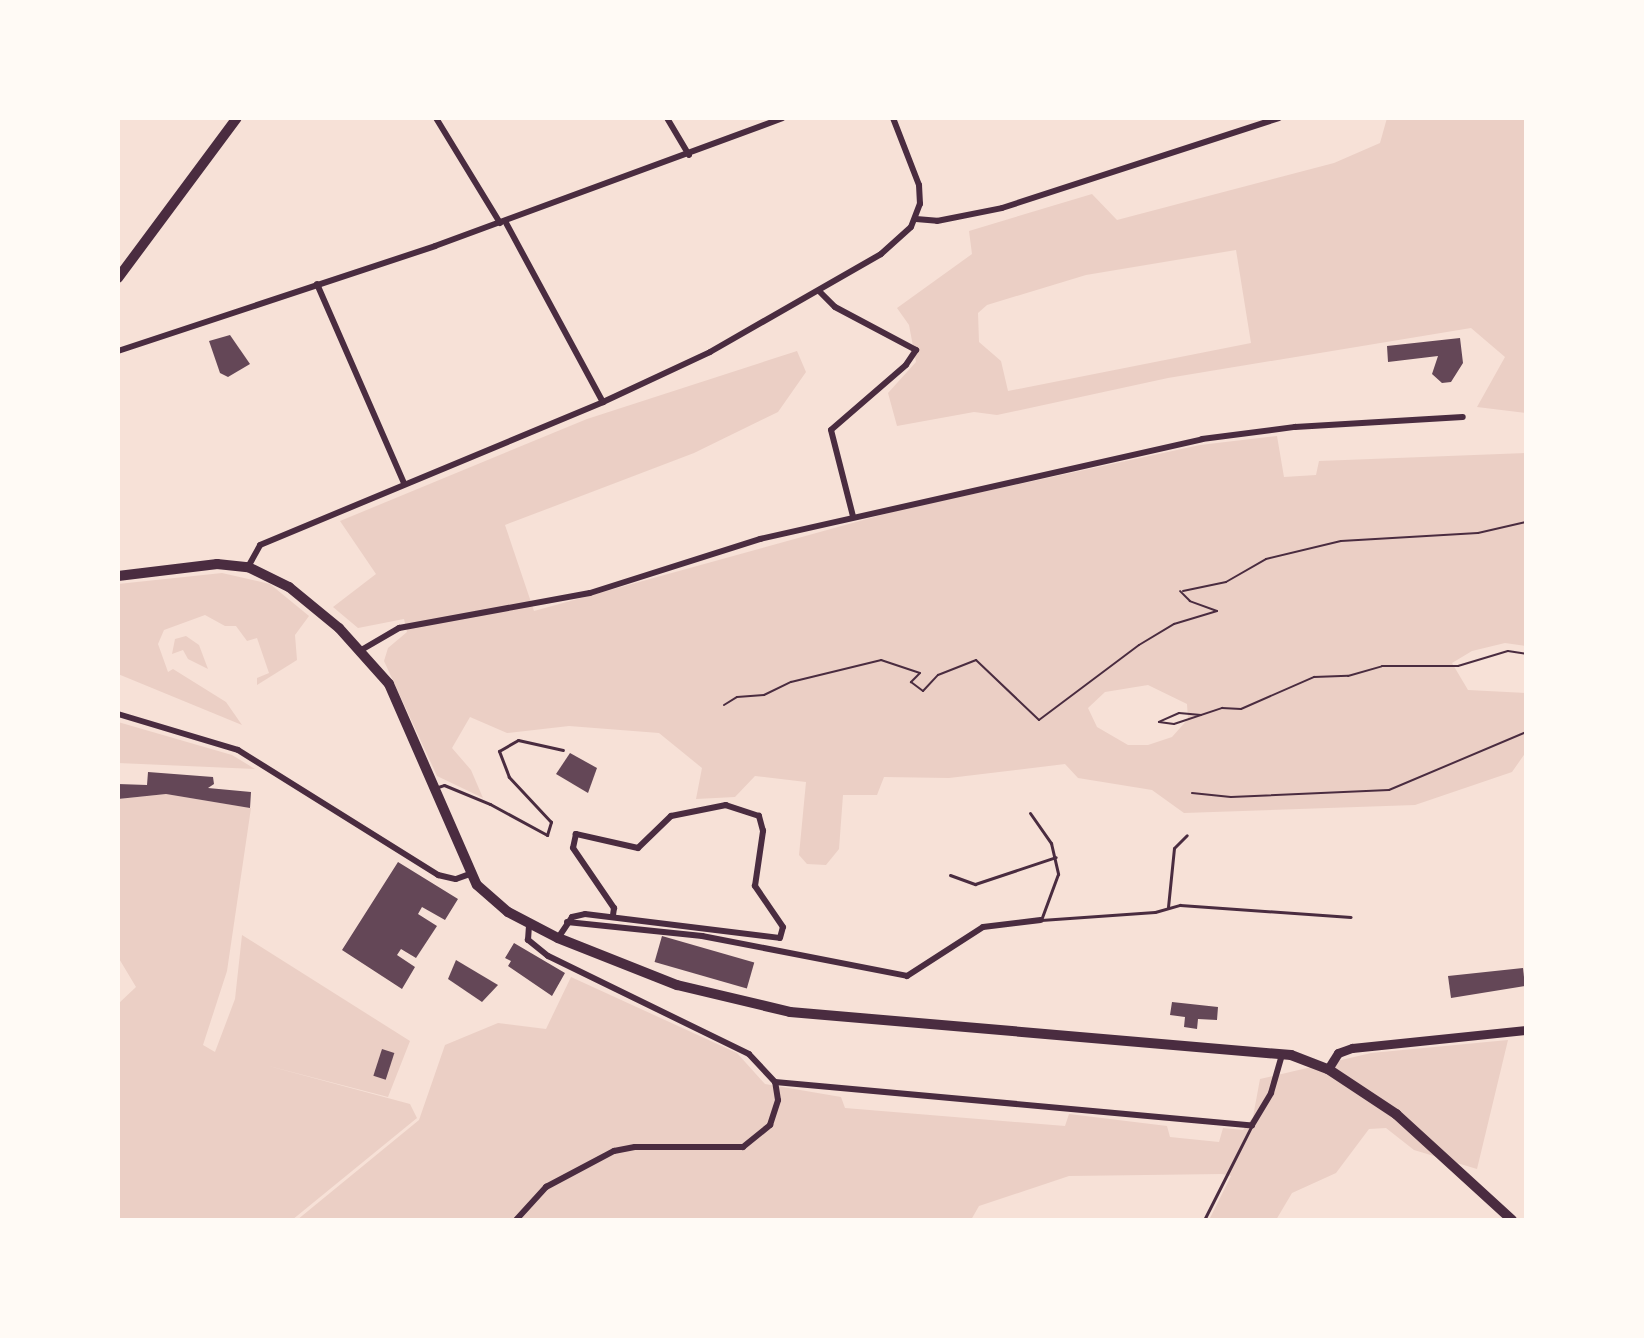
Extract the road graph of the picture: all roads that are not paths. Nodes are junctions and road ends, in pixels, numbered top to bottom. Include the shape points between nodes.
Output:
1 (237, 118) edge
2 (436, 118) edge
3 (667, 118) edge
4 (782, 118) edge
5 (893, 118) edge
6 (1279, 118) edge
7 (689, 155) junction
8 (916, 219) junction
9 (502, 222) junction
10 (118, 278) edge
11 (317, 284) junction
12 (820, 292) junction
13 (118, 351) edge
14 (603, 402) junction
15 (1463, 417) dead end
16 (404, 483) junction
17 (853, 516) junction
18 (248, 567) junction
19 (118, 576) edge
20 (363, 649) junction
21 (118, 714) edge
22 (563, 750) dead end
23 (434, 789) junction
24 (1030, 813) dead end
25 (1187, 835) dead end
26 (1056, 857) junction
27 (470, 874) junction
28 (950, 875) dead end
29 (1168, 907) junction
30 (613, 915) junction
31 (1351, 917) dead end
32 (1041, 920) junction
33 (567, 922) junction
34 (529, 924) junction
35 (558, 938) junction
36 (1526, 1030) edge
37 (1282, 1053) junction
38 (1328, 1069) junction
39 (775, 1082) junction
40 (1252, 1125) junction
41 (516, 1220) edge
42 (1204, 1220) edge
43 (1512, 1220) edge

1 - 10 main road
2 - 9 street
3 - 7 street
4 - 7 street
5 - 8 street via 919,185
6 - 8 street via 1002,208 937,221
7 - 9 street
8 - 12 street via 881,254
9 - 11 street
9 - 14 street
11 - 13 street
11 - 16 street
12 - 14 street
12 - 17 street via 835,307 916,350 906,365 831,430
14 - 16 street
15 - 17 street via 1295,427 1202,439
16 - 18 street via 260,545
17 - 20 street via 682,561 590,593 399,628
18 - 19 main road via 217,564
18 - 20 main road via 289,587
20 - 23 main road via 389,684
21 - 27 street via 238,750 438,875 456,879
22 - 23 lane via 518,740 508,741 499,751 509,777 551,822 547,835 444,785
23 - 27 main road
24 - 26 lane
25 - 29 lane via 1174,848
26 - 28 lane via 975,884
26 - 32 lane via 1057,890
27 - 34 main road via 492,901
29 - 31 lane
29 - 32 lane
30 - 30 street via 780,938 783,927 755,886 763,831 759,816 726,805 671,816 638,848 576,834 573,848 614,908
30 - 33 street via 577,915
32 - 33 street via 983,927 907,976 702,936
33 - 35 street
34 - 35 main road
34 - 39 street via 528,940 548,956 749,1054
35 - 37 main road via 677,985 790,1012
36 - 38 main road via 1352,1048 1338,1053
37 - 38 main road
37 - 40 street via 1271,1093
38 - 43 main road via 1413,1127
39 - 40 street
39 - 41 street via 778,1100 770,1125 751,1143 723,1150 656,1146 614,1151 546,1187
40 - 42 lane

